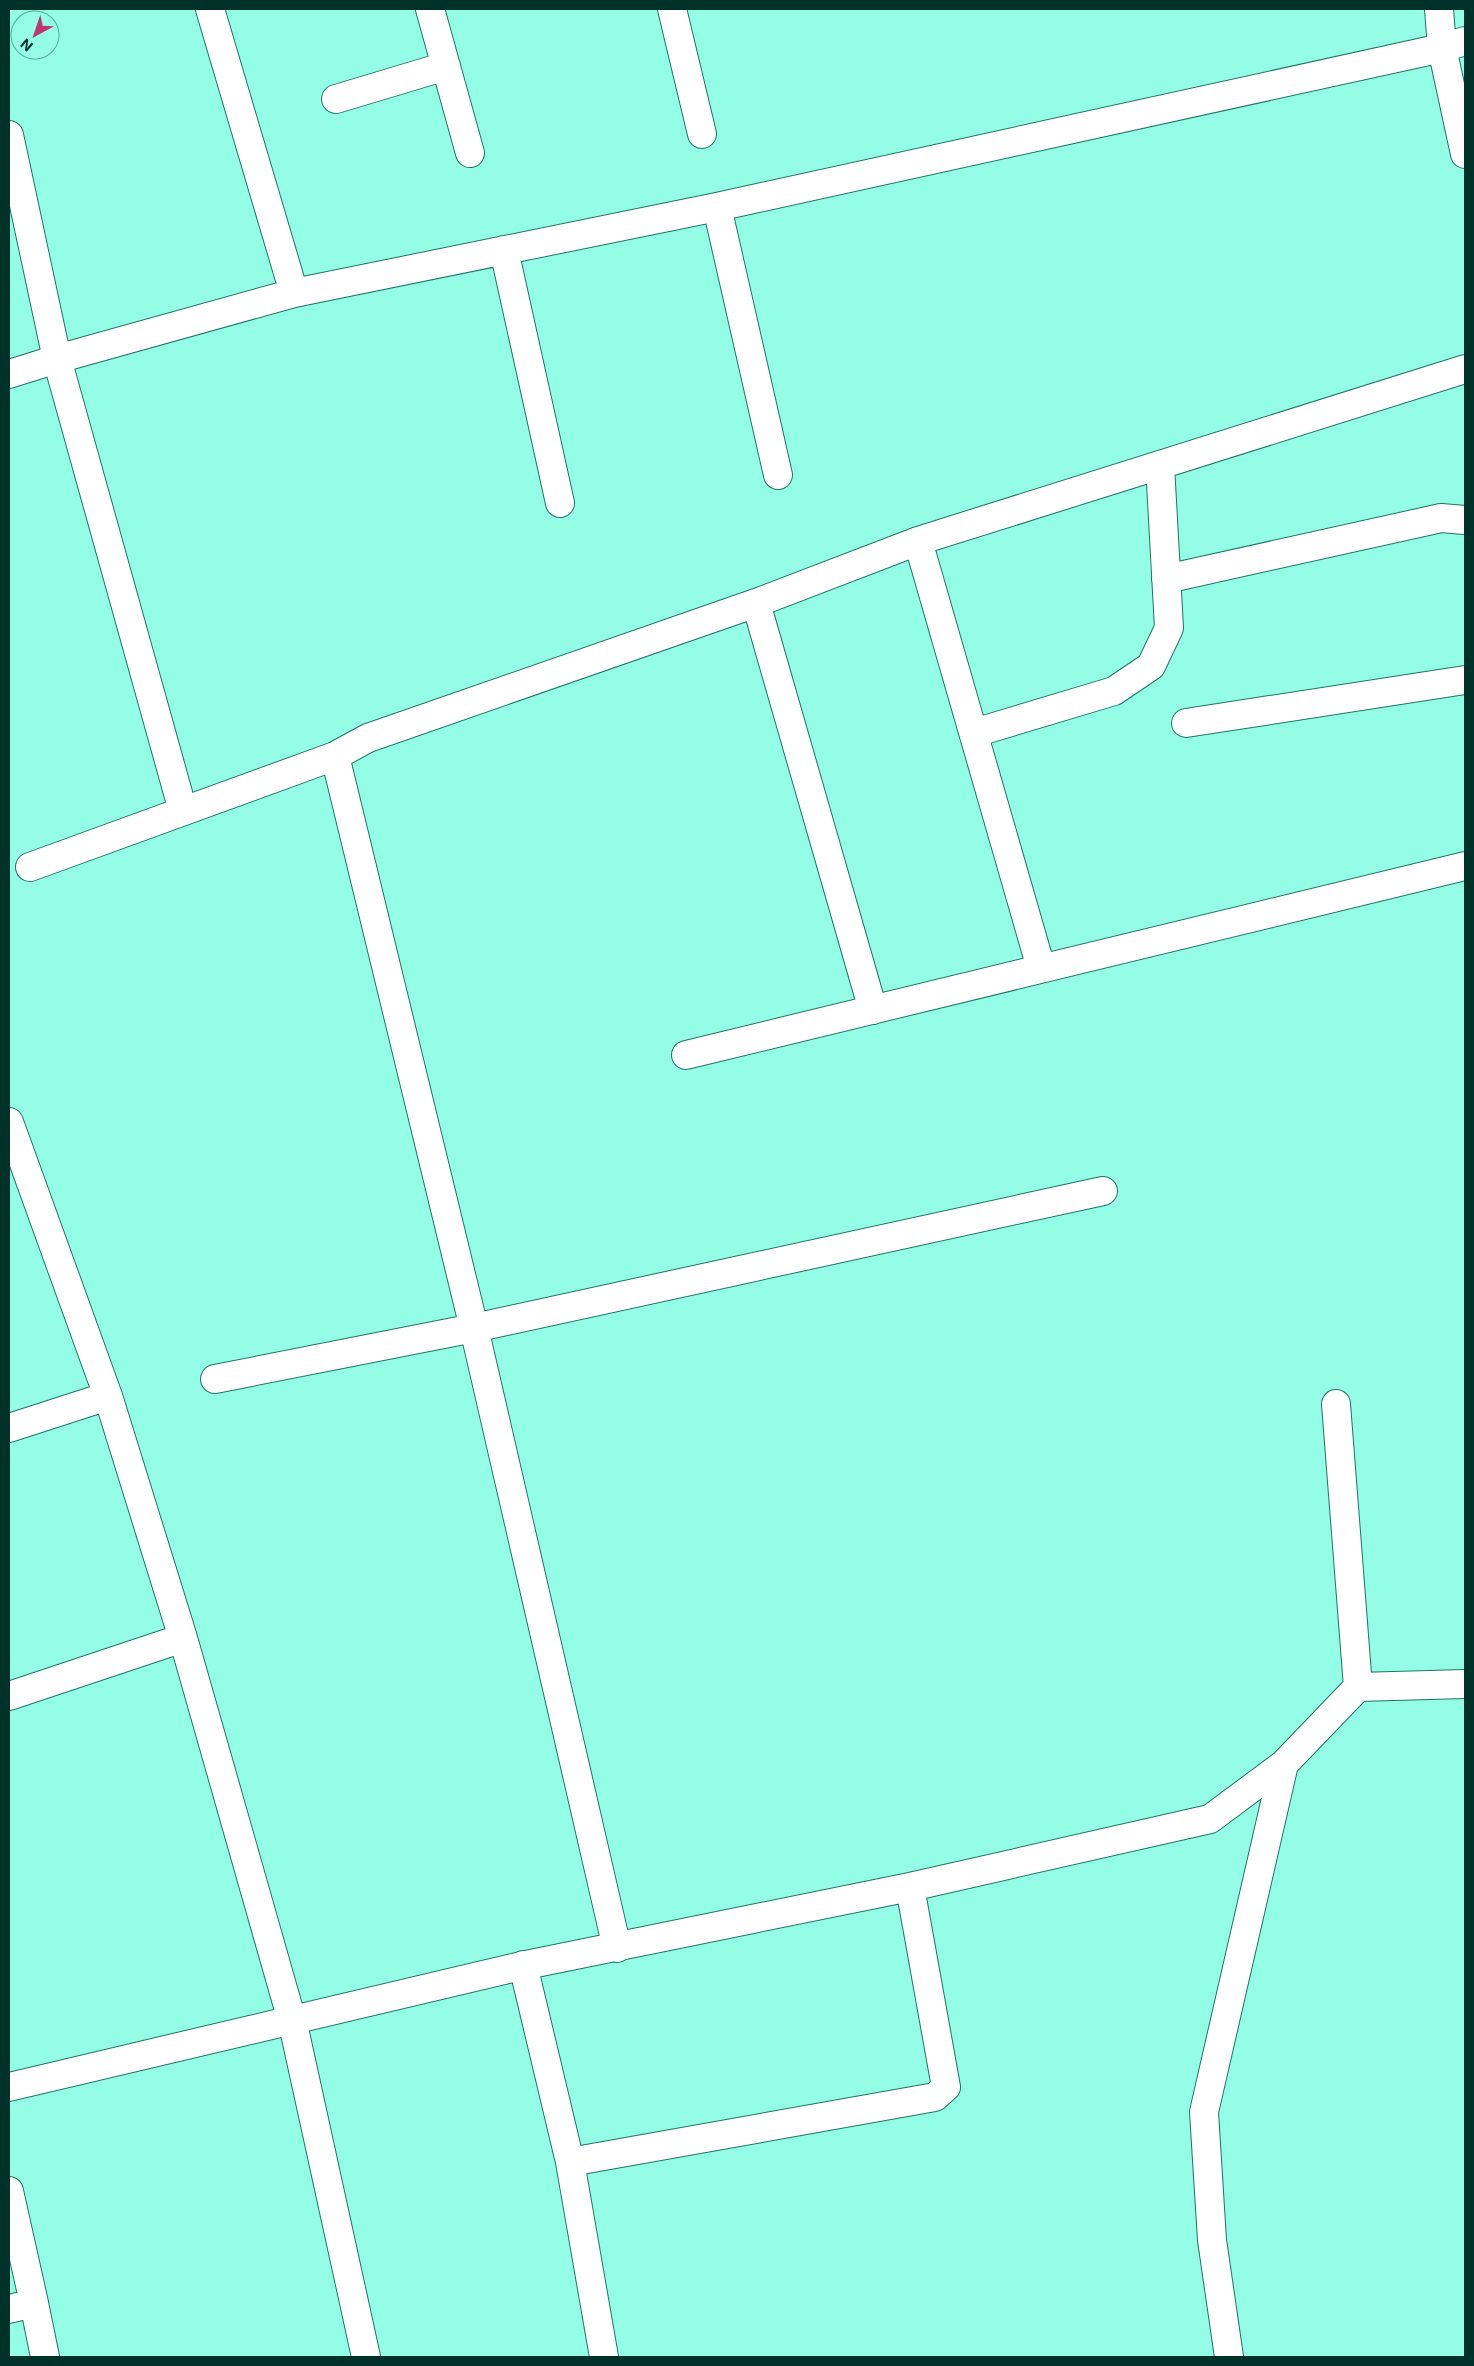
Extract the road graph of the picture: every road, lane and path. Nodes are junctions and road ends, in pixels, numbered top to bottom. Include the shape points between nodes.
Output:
1 (210, 9) edge
2 (430, 9) edge
3 (672, 9) edge
4 (1439, 9) edge
5 (1454, 44) edge
6 (446, 66) junction
7 (336, 99) dead end
8 (702, 134) dead end
9 (9, 135) edge
10 (470, 153) dead end
11 (1465, 154) edge
12 (717, 207) junction
13 (504, 250) junction
14 (294, 292) junction
15 (57, 359) junction
16 (1465, 368) edge
17 (9, 374) edge
18 (1160, 465) junction
19 (778, 475) dead end
20 (560, 503) dead end
21 (1465, 520) edge
22 (918, 541) junction
23 (1166, 579) junction
24 (756, 603) junction
25 (1465, 680) edge
26 (1186, 723) dead end
27 (974, 733) junction
28 (335, 756) junction
29 (183, 811) junction
30 (30, 866) dead end
31 (1465, 866) edge
32 (1041, 968) junction
33 (873, 1010) junction
34 (686, 1055) dead end
35 (9, 1122) edge
36 (1103, 1191) dead end
37 (474, 1328) junction
38 (216, 1379) dead end
39 (108, 1396) junction
40 (1336, 1404) dead end
41 (9, 1428) edge
42 (183, 1638) junction
43 (1465, 1684) edge
44 (1358, 1687) junction
45 (9, 1696) edge
46 (1284, 1764) junction
47 (910, 1887) junction
48 (617, 1948) junction
49 (523, 1966) junction
50 (292, 2019) junction
51 (9, 2087) edge
52 (570, 2162) junction
53 (9, 2191) edge
54 (22, 2306) edge
55 (45, 2357) edge
56 (366, 2357) edge
57 (604, 2357) edge
58 (1229, 2357) edge

1 - 14 street
2 - 6 street
3 - 8 street
4 - 5 street
5 - 11 street
5 - 12 street
6 - 7 street
6 - 10 street
9 - 15 street
12 - 13 street
12 - 19 street
13 - 14 street
13 - 20 street
14 - 15 street
15 - 17 street
15 - 29 street
16 - 18 street
18 - 22 street
18 - 23 street
21 - 23 street via 1441,518
22 - 24 street
22 - 27 street
23 - 27 street via 1169,628 1151,666 1114,691
24 - 28 street via 368,738
24 - 33 street
25 - 26 street
27 - 32 street
28 - 29 street
28 - 37 street
29 - 30 street
31 - 32 street
32 - 33 street
33 - 34 street
35 - 39 street
36 - 37 street
37 - 38 street
37 - 48 street
39 - 41 street
39 - 42 street
40 - 44 street
42 - 45 street
42 - 50 street
43 - 44 street
44 - 46 street
46 - 47 street via 1210,1819
46 - 58 street via 1204,2112 1212,2240
47 - 48 street
47 - 52 street via 946,2088 935,2097
48 - 49 street
49 - 50 street
49 - 52 street
50 - 51 street
50 - 56 street
52 - 57 street
53 - 54 street
54 - 55 street

